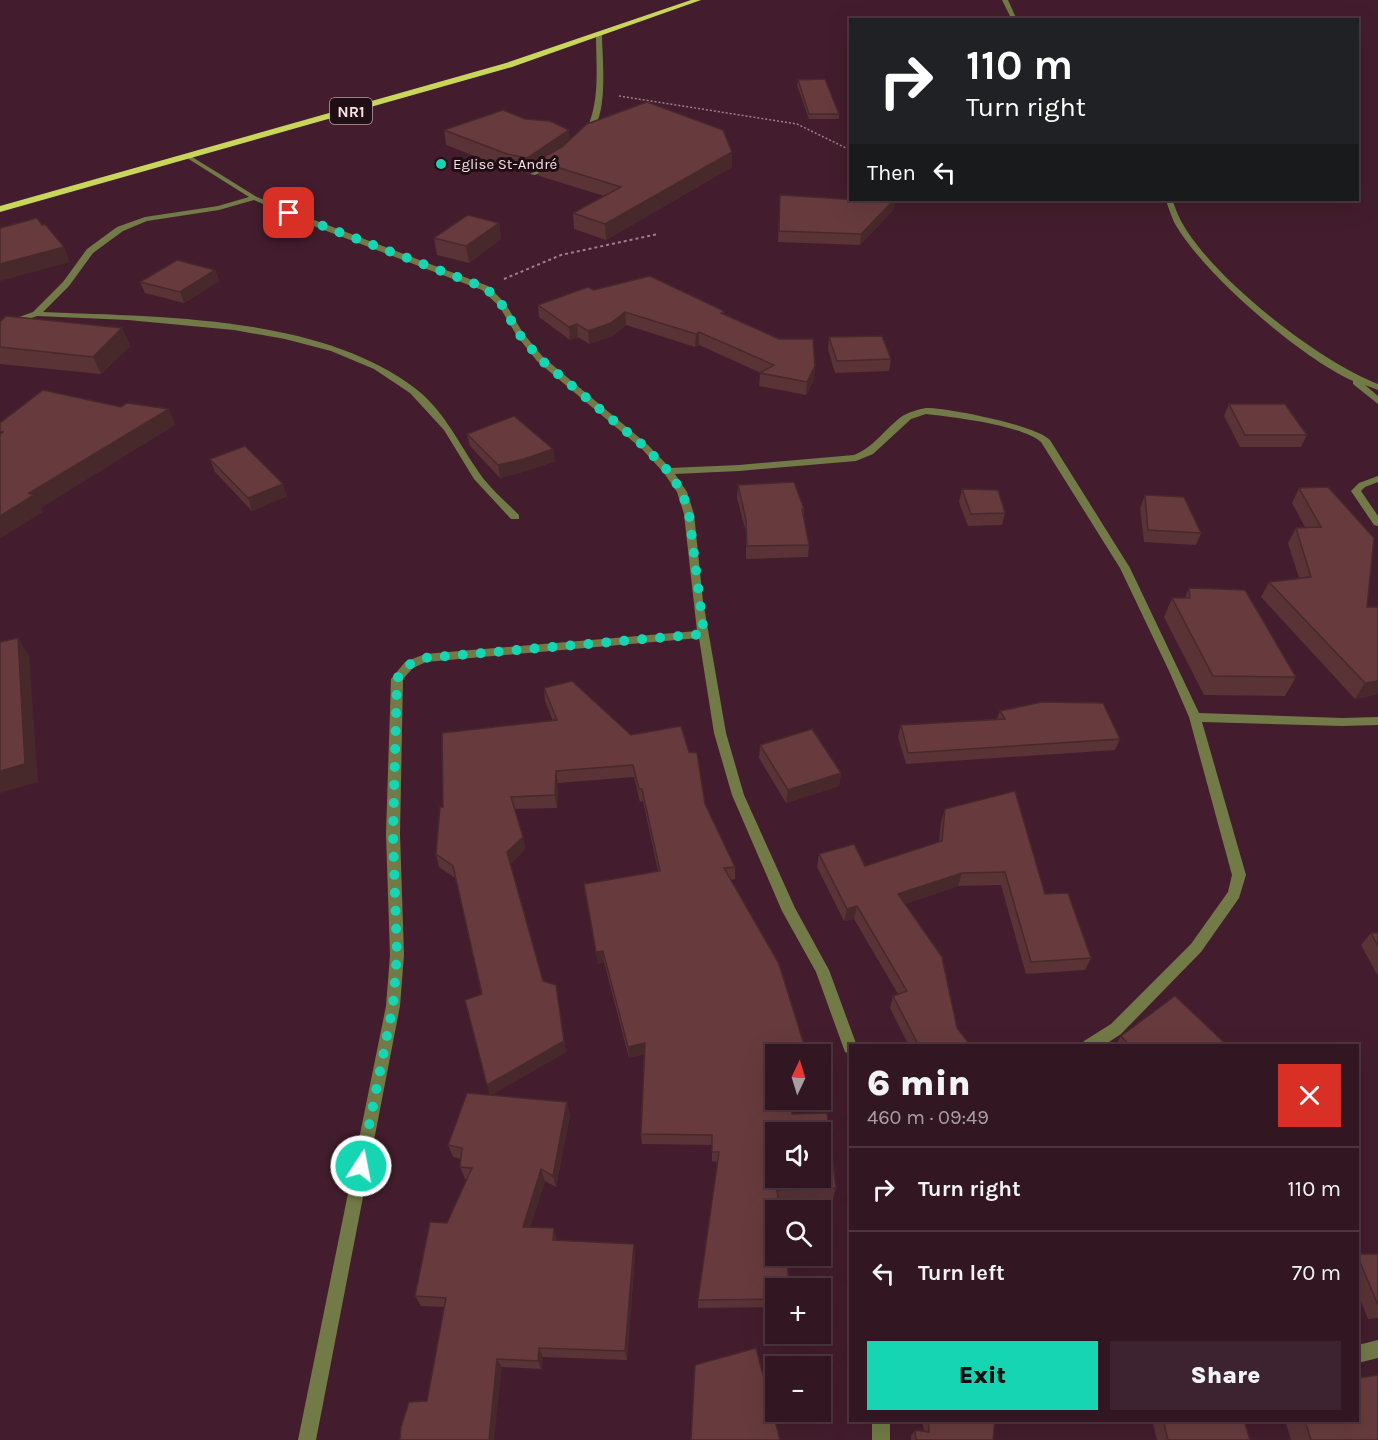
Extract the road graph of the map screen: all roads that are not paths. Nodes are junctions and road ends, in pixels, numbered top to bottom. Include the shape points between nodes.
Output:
1 (698, 0) edge
2 (1005, 0) edge
3 (1014, 18) edge
4 (599, 34) junction
5 (583, 140) edge
6 (189, 157) junction
7 (562, 159) edge
8 (533, 174) edge
9 (255, 198) junction
10 (1169, 201) edge
11 (0, 209) edge
12 (36, 314) junction
13 (0, 327) edge
14 (1348, 375) junction
15 (1378, 387) edge
16 (1378, 401) edge
17 (668, 471) junction
18 (1378, 479) edge
19 (515, 517) dead end
20 (1378, 523) edge
21 (704, 634) junction
22 (1195, 717) junction
23 (1378, 721) edge
24 (849, 1044) edge
25 (1092, 1044) edge
26 (1378, 1349) edge
27 (1359, 1354) edge
28 (881, 1422) edge
29 (307, 1440) edge
30 (881, 1440) edge

1 - 4 highway, NR1
2 - 3 street
4 - 5 street via 600,93 596,120
4 - 6 highway, NR1 via 509,65
6 - 9 street
6 - 11 highway, NR1
7 - 8 street
9 - 12 street via 145,219 120,229 90,250 66,284
9 - 17 street via 486,288 540,359 621,425
10 - 14 street via 1170,208 1209,264 1267,318
12 - 13 street
12 - 19 street via 189,323 284,337 344,352 390,374 413,391 453,436 488,491
14 - 15 street
14 - 16 street
17 - 21 street via 682,492 689,514
17 - 22 street via 856,458 870,452 908,417 925,411 984,420 1039,435 1052,449 1125,568
18 - 20 street via 1356,491
21 - 24 street via 720,733 738,795 789,911 822,970
21 - 29 street via 425,658 402,669 397,679 393,834 397,955 393,1006
22 - 23 street
22 - 25 street via 1239,875 1234,894 1196,948 1116,1029
26 - 27 street
28 - 30 street

